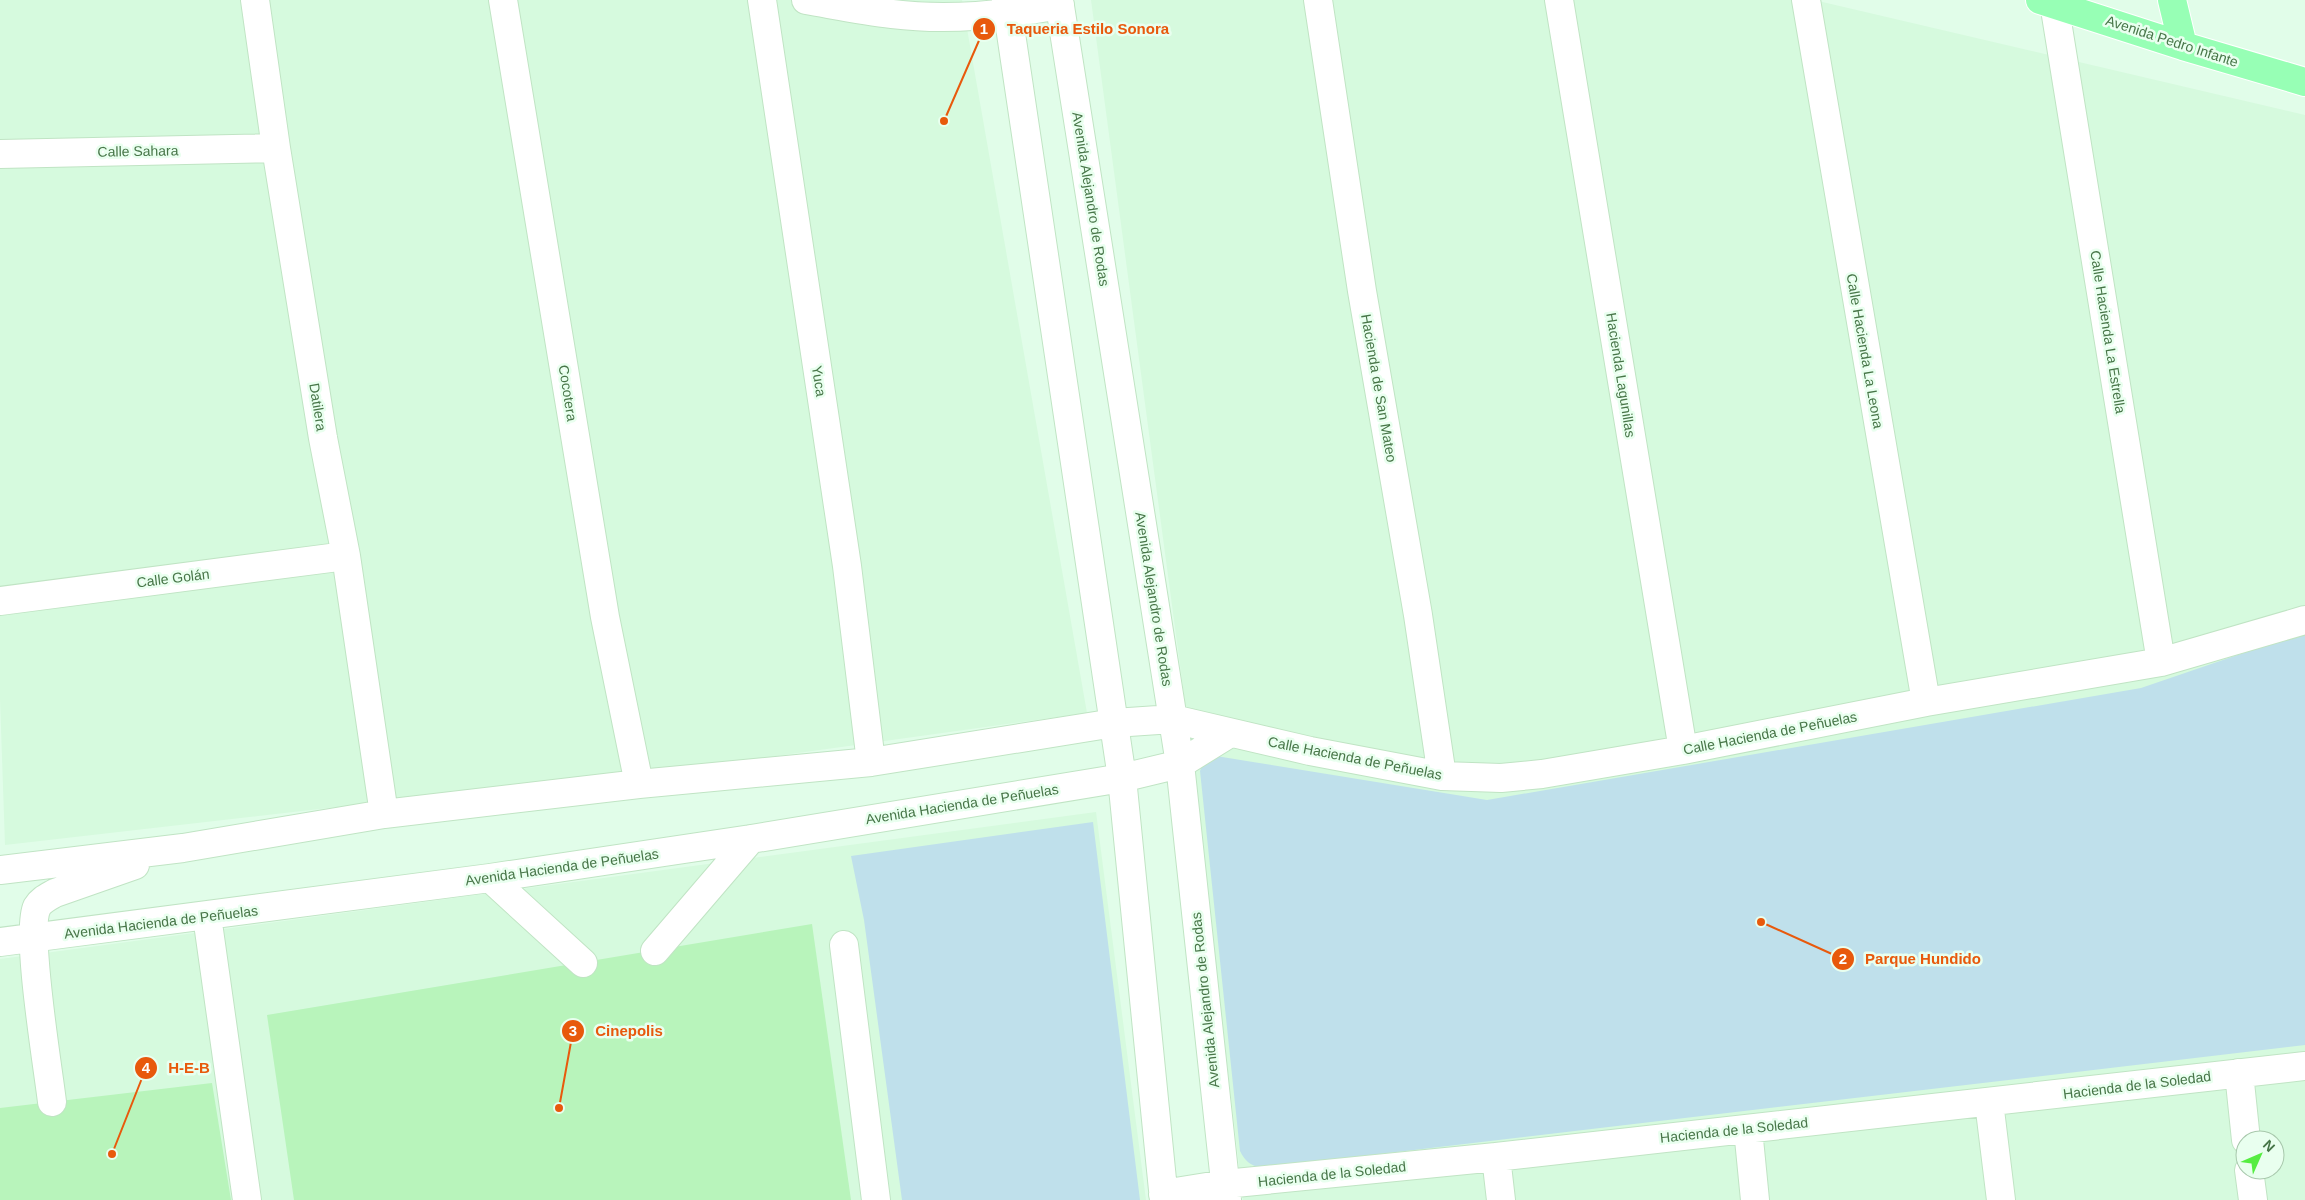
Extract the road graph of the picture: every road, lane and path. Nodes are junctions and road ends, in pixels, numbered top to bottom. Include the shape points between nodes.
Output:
1 (255, 0) edge
2 (504, 0) edge
3 (762, 0) edge
4 (806, 0) edge
5 (1318, 0) edge
6 (1560, 0) edge
7 (1806, 0) edge
8 (2172, 0) edge
9 (1059, 2) edge
10 (2047, 2) edge
11 (1007, 7) edge
12 (2182, 46) junction
13 (2305, 82) edge
14 (276, 148) junction
15 (0, 154) edge
16 (346, 556) junction
17 (0, 601) edge
18 (2305, 620) edge
19 (2161, 662) junction
20 (1926, 702) junction
21 (1173, 718) junction
22 (1114, 723) junction
23 (1230, 734) junction
24 (1683, 750) junction
25 (871, 762) junction
26 (1180, 764) junction
27 (1442, 776) junction
28 (1122, 778) junction
29 (639, 784) junction
30 (384, 814) junction
31 (751, 839) junction
32 (183, 848) junction
33 (0, 870) edge
34 (490, 878) junction
35 (207, 916) junction
36 (33, 938) junction
37 (0, 942) edge
38 (844, 945) dead end
39 (655, 951) dead end
40 (583, 962) dead end
41 (2305, 1066) edge
42 (2239, 1073) junction
43 (52, 1102) dead end
44 (1989, 1102) junction
45 (1748, 1129) junction
46 (2245, 1130) edge
47 (1496, 1158) junction
48 (2250, 1180) edge
49 (1226, 1192) edge
50 (1164, 1197) edge
51 (247, 1200) edge
52 (876, 1200) edge
53 (1501, 1200) edge
54 (1755, 1200) edge
55 (2001, 1200) edge
56 (2252, 1200) edge

1 - 14 street, Datilera
2 - 29 street, Cocotera via 606,618
3 - 25 street, Yuca via 845,556
4 - 11 street via 893,14 957,17
5 - 27 street, Hacienda de San Mateo
6 - 24 street, Hacienda Lagunillas
7 - 20 street, Calle Hacienda La Leona
8 - 12 main road
9 - 11 street
9 - 21 street, Avenida Alejandro de Rodas
10 - 12 main road, Avenida Pedro Infante
10 - 19 street, Calle Hacienda La Estrella
11 - 22 street
12 - 13 main road, Avenida Pedro Infante
14 - 15 street, Calle Sahara
14 - 16 street, Datilera via 323,438
16 - 17 street, Calle Golán
16 - 30 street, Datilera
18 - 19 street, Calle Hacienda de Peñuelas
19 - 20 street, Calle Hacienda de Peñuelas
20 - 24 street, Calle Hacienda de Peñuelas
21 - 22 street, Calle Hacienda de Peñuelas
21 - 23 street, Calle Hacienda de Peñuelas
21 - 26 street, Avenida Alejandro de Rodas
22 - 25 street
22 - 28 street
23 - 26 street
23 - 27 street, Calle Hacienda de Peñuelas
24 - 27 street, Calle Hacienda de Peñuelas via 1542,774 1501,778
25 - 29 street
26 - 28 street
26 - 49 street, Avenida Alejandro de Rodas
28 - 31 street, Avenida Hacienda de Peñuelas
28 - 50 street
29 - 30 street
30 - 32 street
31 - 34 street, Avenida Hacienda de Peñuelas
31 - 39 street
32 - 33 street
32 - 36 street via 43,900 37,908
34 - 35 street, Avenida Hacienda de Peñuelas
34 - 40 street
35 - 36 street, Avenida Hacienda de Peñuelas
35 - 51 street
36 - 37 street, Avenida Hacienda de Peñuelas
36 - 43 street
38 - 52 street
41 - 42 street, Hacienda de la Soledad
42 - 44 street, Hacienda de la Soledad
42 - 46 street
44 - 45 street, Hacienda de la Soledad
44 - 55 street
45 - 47 street, Hacienda de la Soledad
45 - 54 street
47 - 49 street, Hacienda de la Soledad
47 - 53 street
48 - 56 street
49 - 50 street, Hacienda de la Soledad

